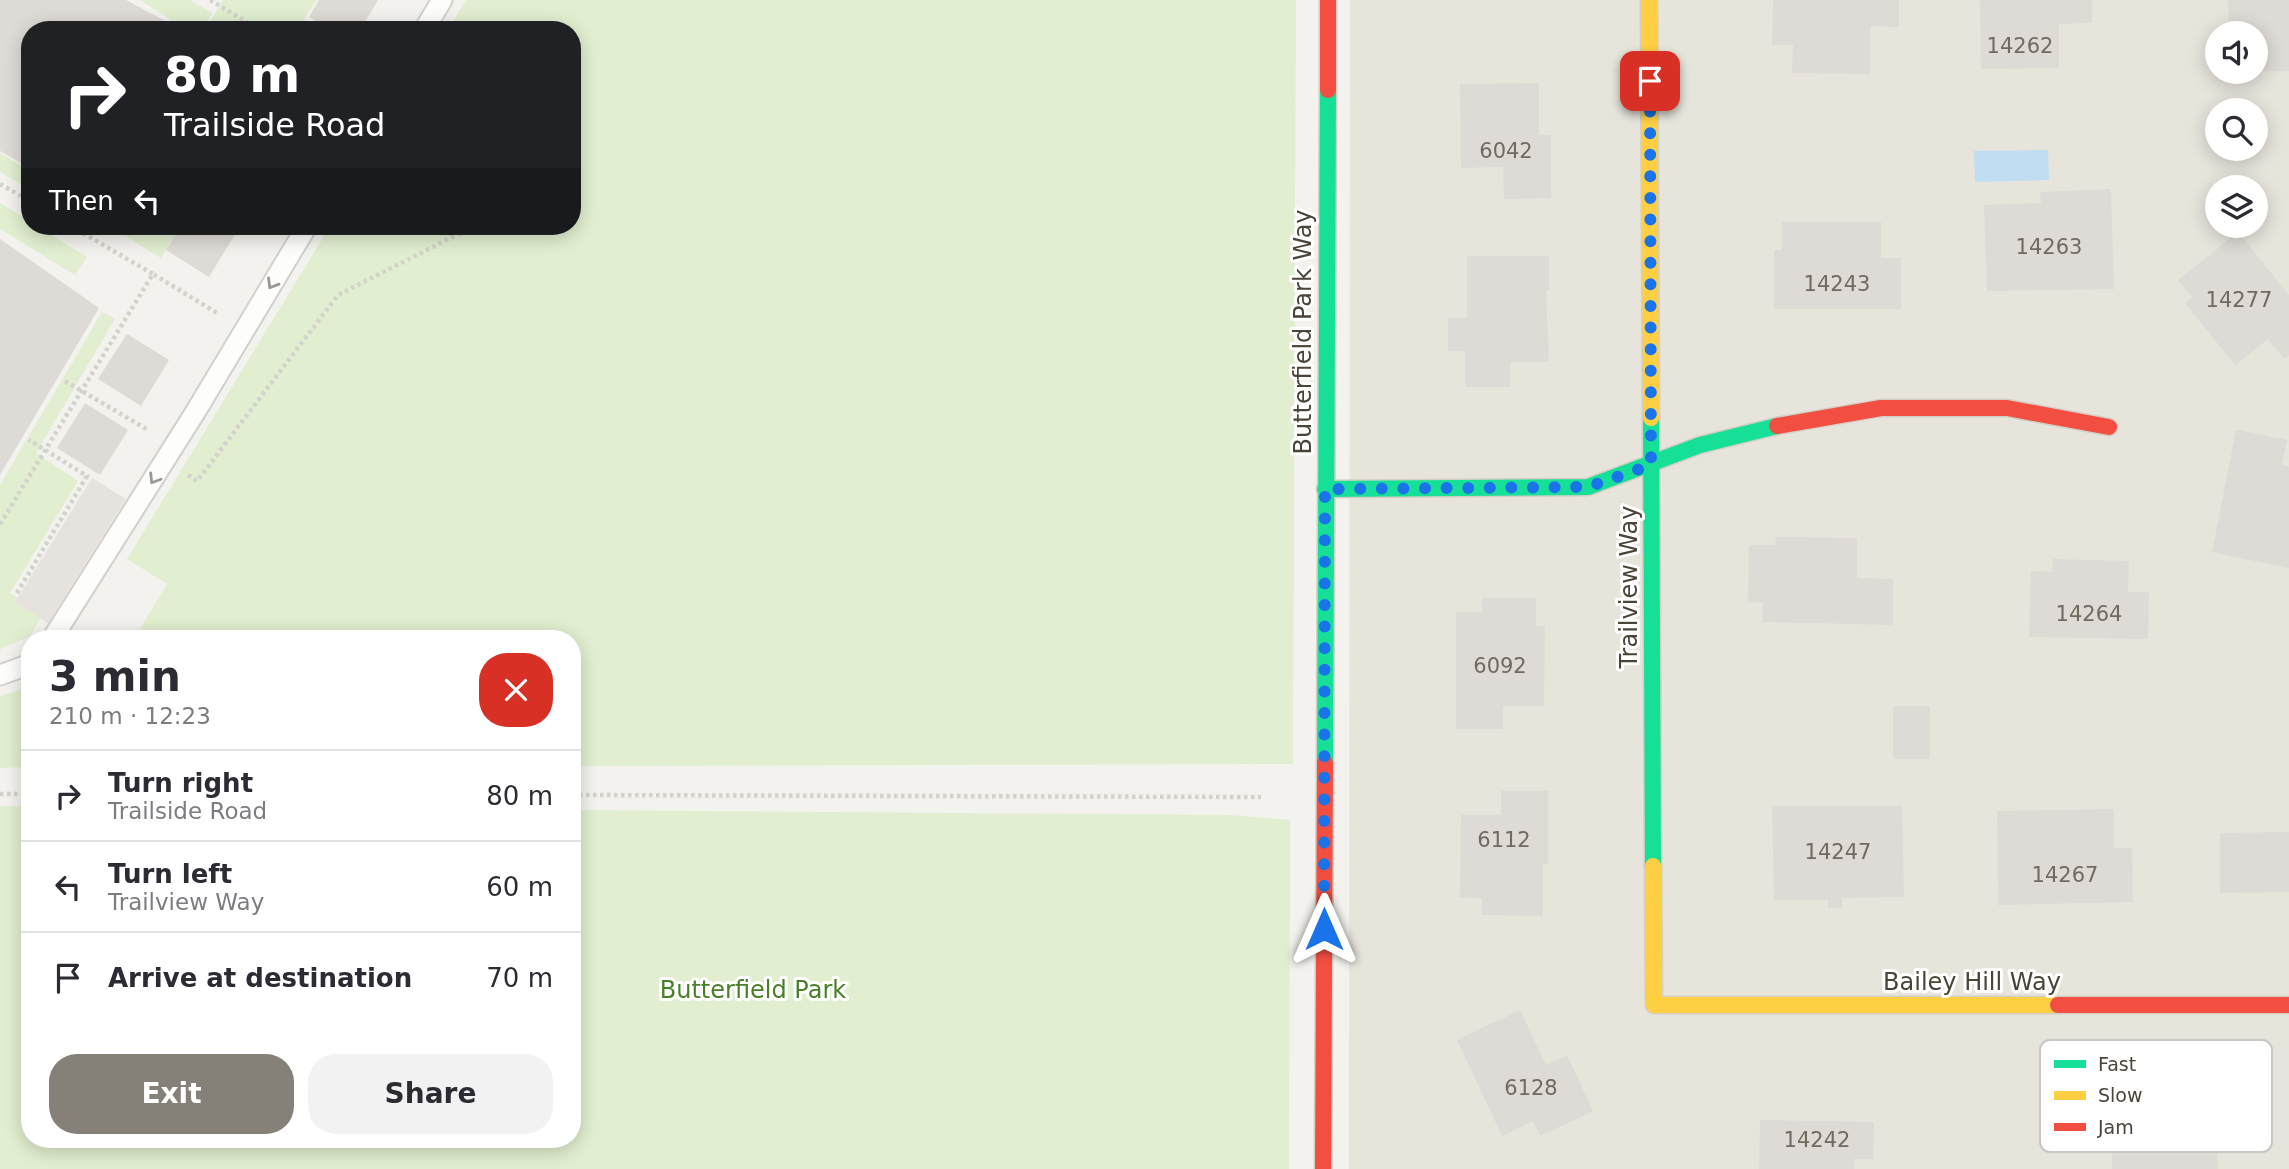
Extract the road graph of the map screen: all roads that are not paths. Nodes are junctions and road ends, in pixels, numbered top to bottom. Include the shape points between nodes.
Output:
1 (442, 0) edge
2 (1328, 0) edge
3 (1649, 0) edge
4 (429, 21) edge
5 (302, 235) edge
6 (2109, 427) dead end
7 (1651, 465) junction
8 (1325, 489) junction
9 (58, 630) edge
10 (21, 667) edge
11 (0, 675) edge
12 (1654, 1005) joint
13 (2289, 1005) edge
14 (1323, 1169) edge

1 - 4 lane
2 - 8 street, Butterfield Park Way
3 - 7 street, Trailview Way
5 -> 9 lane
6 - 7 street via 2007,408 1881,408 1808,418 1700,445
7 - 8 street via 1588,487
7 - 12 street, Trailview Way
8 - 14 street, Butterfield Park Way
10 - 11 lane
12 - 13 street, Bailey Hill Way

